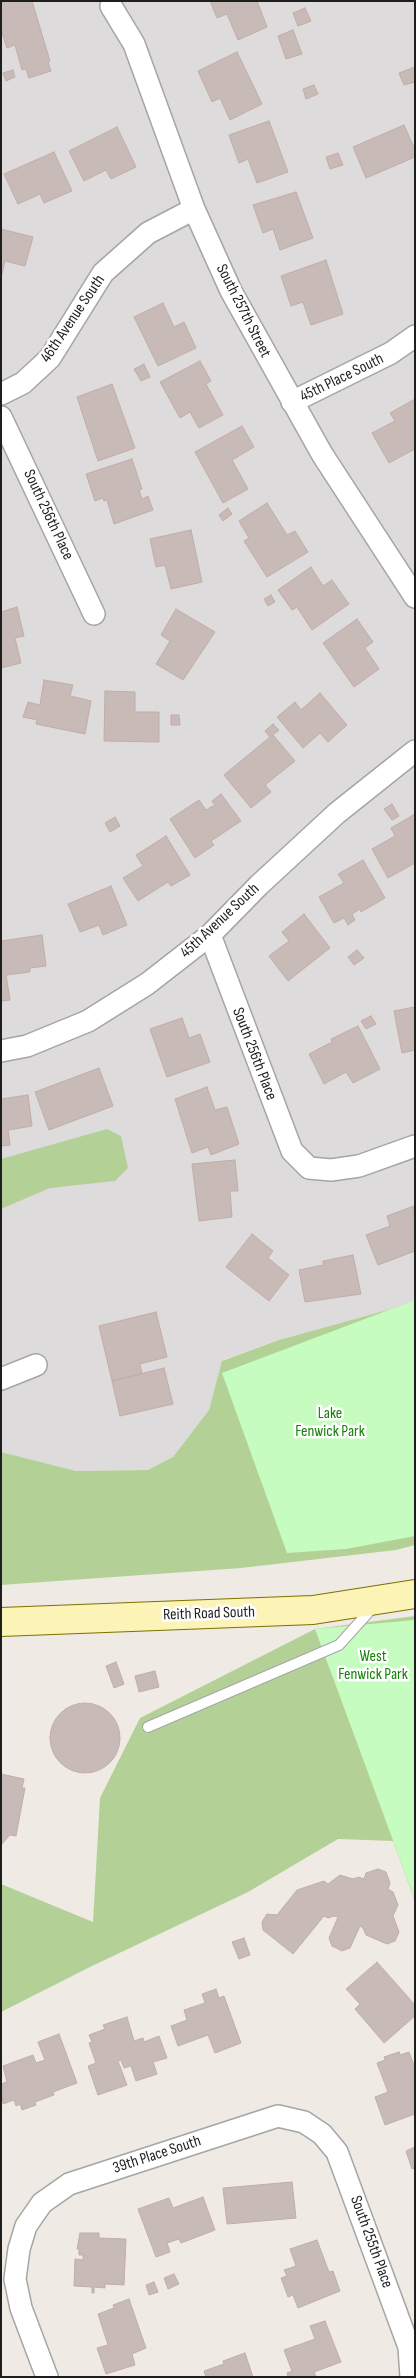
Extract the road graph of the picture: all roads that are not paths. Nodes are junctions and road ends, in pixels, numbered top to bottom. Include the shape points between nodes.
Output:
1 (110, 6) dead end
2 (194, 209) junction
3 (415, 336) edge
4 (1, 394) edge
5 (292, 402) junction
6 (1, 417) edge
7 (415, 597) edge
8 (94, 614) dead end
9 (415, 751) edge
10 (210, 935) junction
11 (1, 1051) edge
12 (415, 1146) edge
13 (36, 1365) dead end
14 (1, 1379) edge
15 (415, 1594) edge
16 (380, 1600) junction
17 (1, 1622) edge
18 (148, 1727) dead end
19 (304, 2122) joint
20 (47, 2377) edge
21 (411, 2377) edge

1 - 2 street, South 257th Street via 134,44
2 - 4 street, 46th Avenue South via 148,233 103,273 50,358 23,383
2 - 5 street, South 257th Street via 231,291
3 - 5 street, 45th Place South via 391,353
5 - 7 street, South 257th Street
6 - 8 street, South 256th Place
9 - 10 street, 45th Avenue South via 337,813
10 - 11 street, 45th Avenue South via 147,984 88,1021 27,1046
10 - 12 street, South 256th Place via 292,1151 309,1168 331,1170 359,1166
13 - 14 street
15 - 16 main road, Reith Road South
16 - 17 main road, Reith Road South via 313,1610
16 - 18 lane via 339,1645
19 - 20 street, 39th Place South via 278,2116 69,2184 42,2203 26,2226 15,2279 21,2308
19 - 21 street, South 255th Place via 322,2134 338,2152 409,2347

